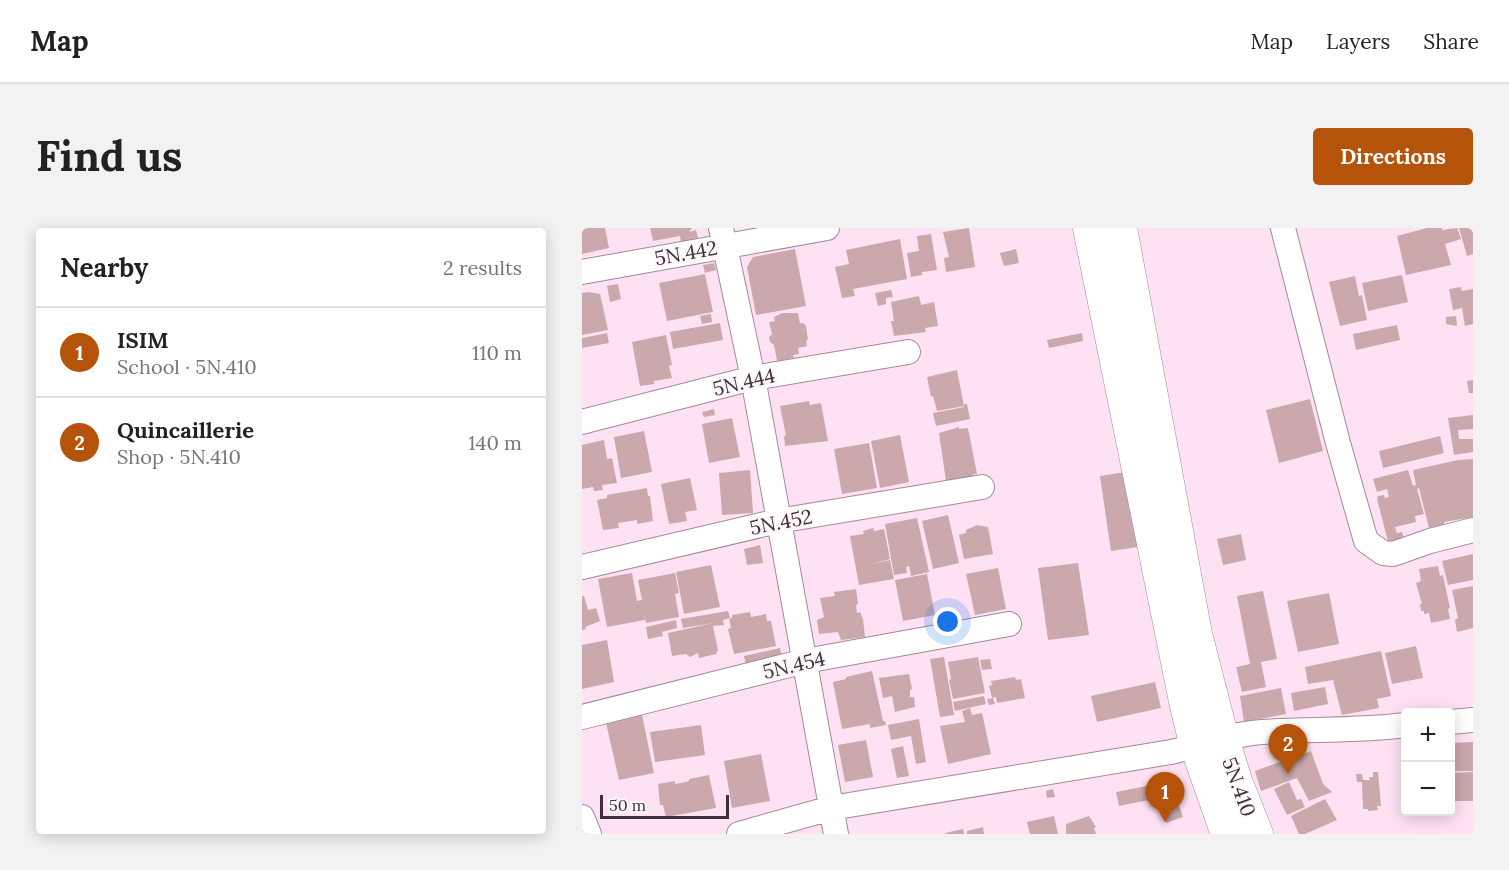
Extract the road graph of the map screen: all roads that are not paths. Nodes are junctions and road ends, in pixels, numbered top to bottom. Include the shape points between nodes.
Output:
1 (826, 228) edge
2 (1089, 228) edge
3 (1121, 228) edge
4 (1283, 228) edge
5 (722, 237) edge
6 (582, 272) edge
7 (908, 352) dead end
8 (753, 378) junction
9 (582, 422) edge
10 (982, 487) dead end
11 (778, 521) junction
12 (1473, 530) edge
13 (582, 567) edge
14 (1172, 573) junction
15 (1009, 624) dead end
16 (805, 661) junction
17 (582, 717) edge
18 (1473, 720) edge
19 (1455, 722) edge
20 (1401, 726) edge
21 (1210, 742) junction
22 (831, 808) junction
23 (582, 818) edge
24 (589, 834) edge
25 (739, 834) edge
26 (836, 834) edge
27 (1227, 834) edge
28 (1257, 834) edge

1 - 5 street, 5N.442
2 - 14 main road
3 - 14 main road
4 - 12 street via 1366,541 1383,553 1393,554
5 - 6 street, 5N.442
5 - 8 street
7 - 8 street, 5N.444
8 - 9 street, 5N.444
8 - 11 street
10 - 11 street, 5N.452
11 - 13 street, 5N.452
11 - 16 street
14 - 21 main road via 1196,634
15 - 16 street, 5N.454
16 - 17 street, 5N.454
16 - 22 street
18 - 19 street
20 - 21 street via 1260,733
21 - 22 street via 1171,752
21 - 27 main road
21 - 28 main road, 5N.410 via 1236,781
22 - 25 street
22 - 26 street
23 - 24 street

